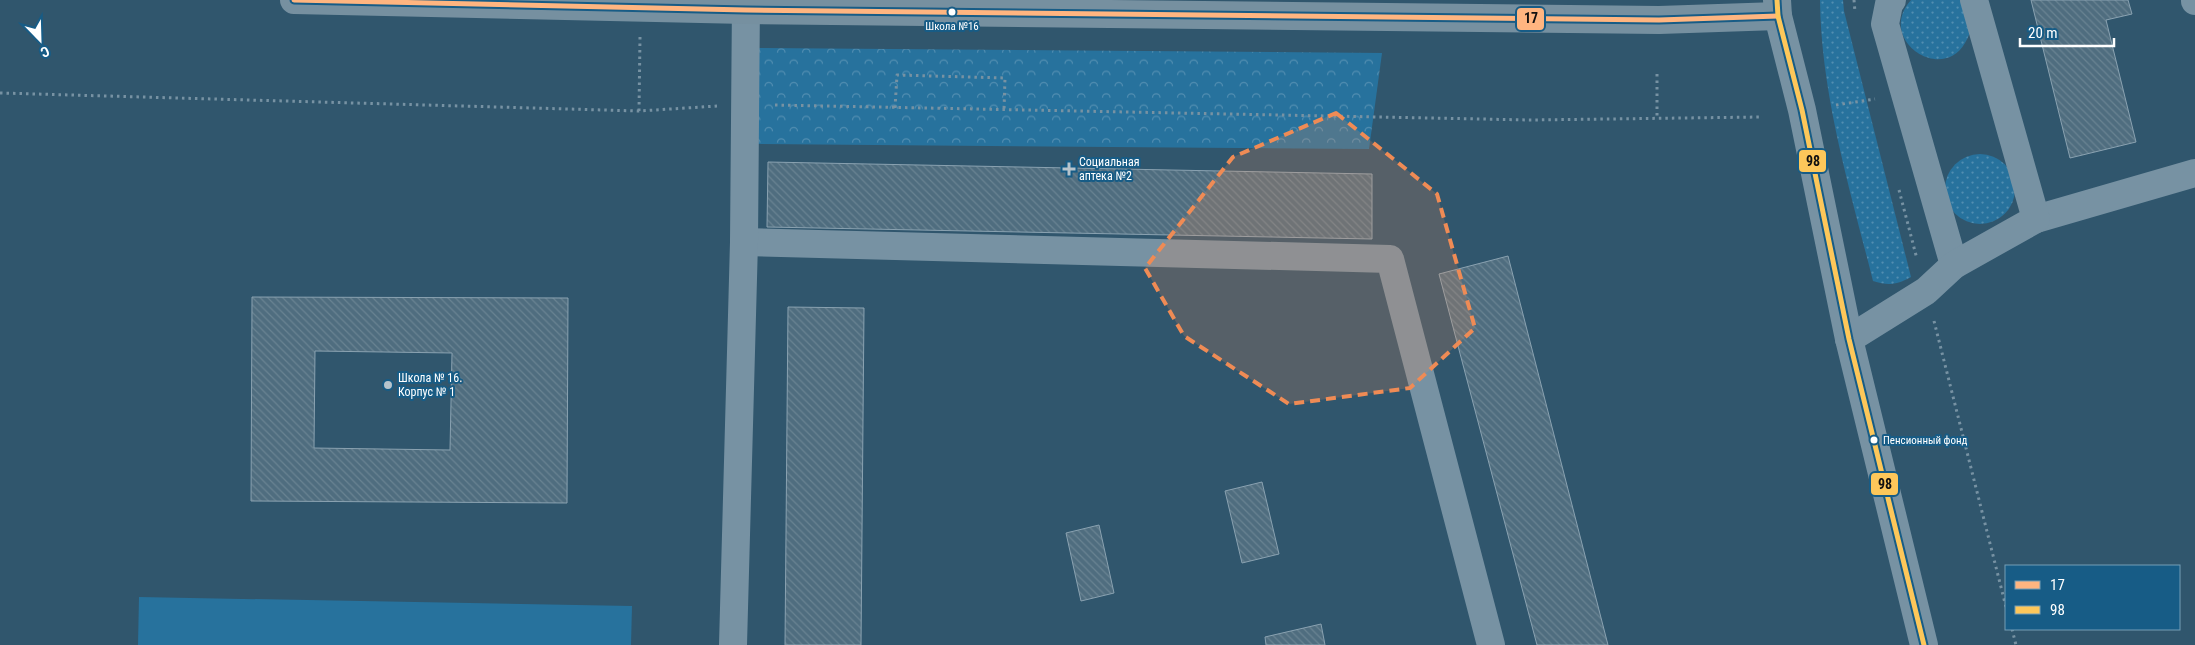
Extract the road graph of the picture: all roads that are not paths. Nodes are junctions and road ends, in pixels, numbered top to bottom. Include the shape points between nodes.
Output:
1 (294, 0) edge
2 (1892, 0) edge
3 (1974, 0) edge
4 (746, 5) edge
5 (1777, 8) edge
6 (2195, 173) edge
7 (2036, 219) junction
8 (744, 242) junction
9 (1954, 265) junction
10 (1849, 339) junction
11 (733, 645) edge
12 (1491, 645) edge
13 (1924, 645) edge

1 - 4 main road
2 - 9 street via 1885,24
3 - 7 street
4 - 5 main road via 1658,20
4 - 8 street
5 - 10 street via 1802,110
6 - 7 street
7 - 9 street
8 - 11 street
8 - 12 street via 1390,259
9 - 10 street via 1926,291
10 - 13 street

